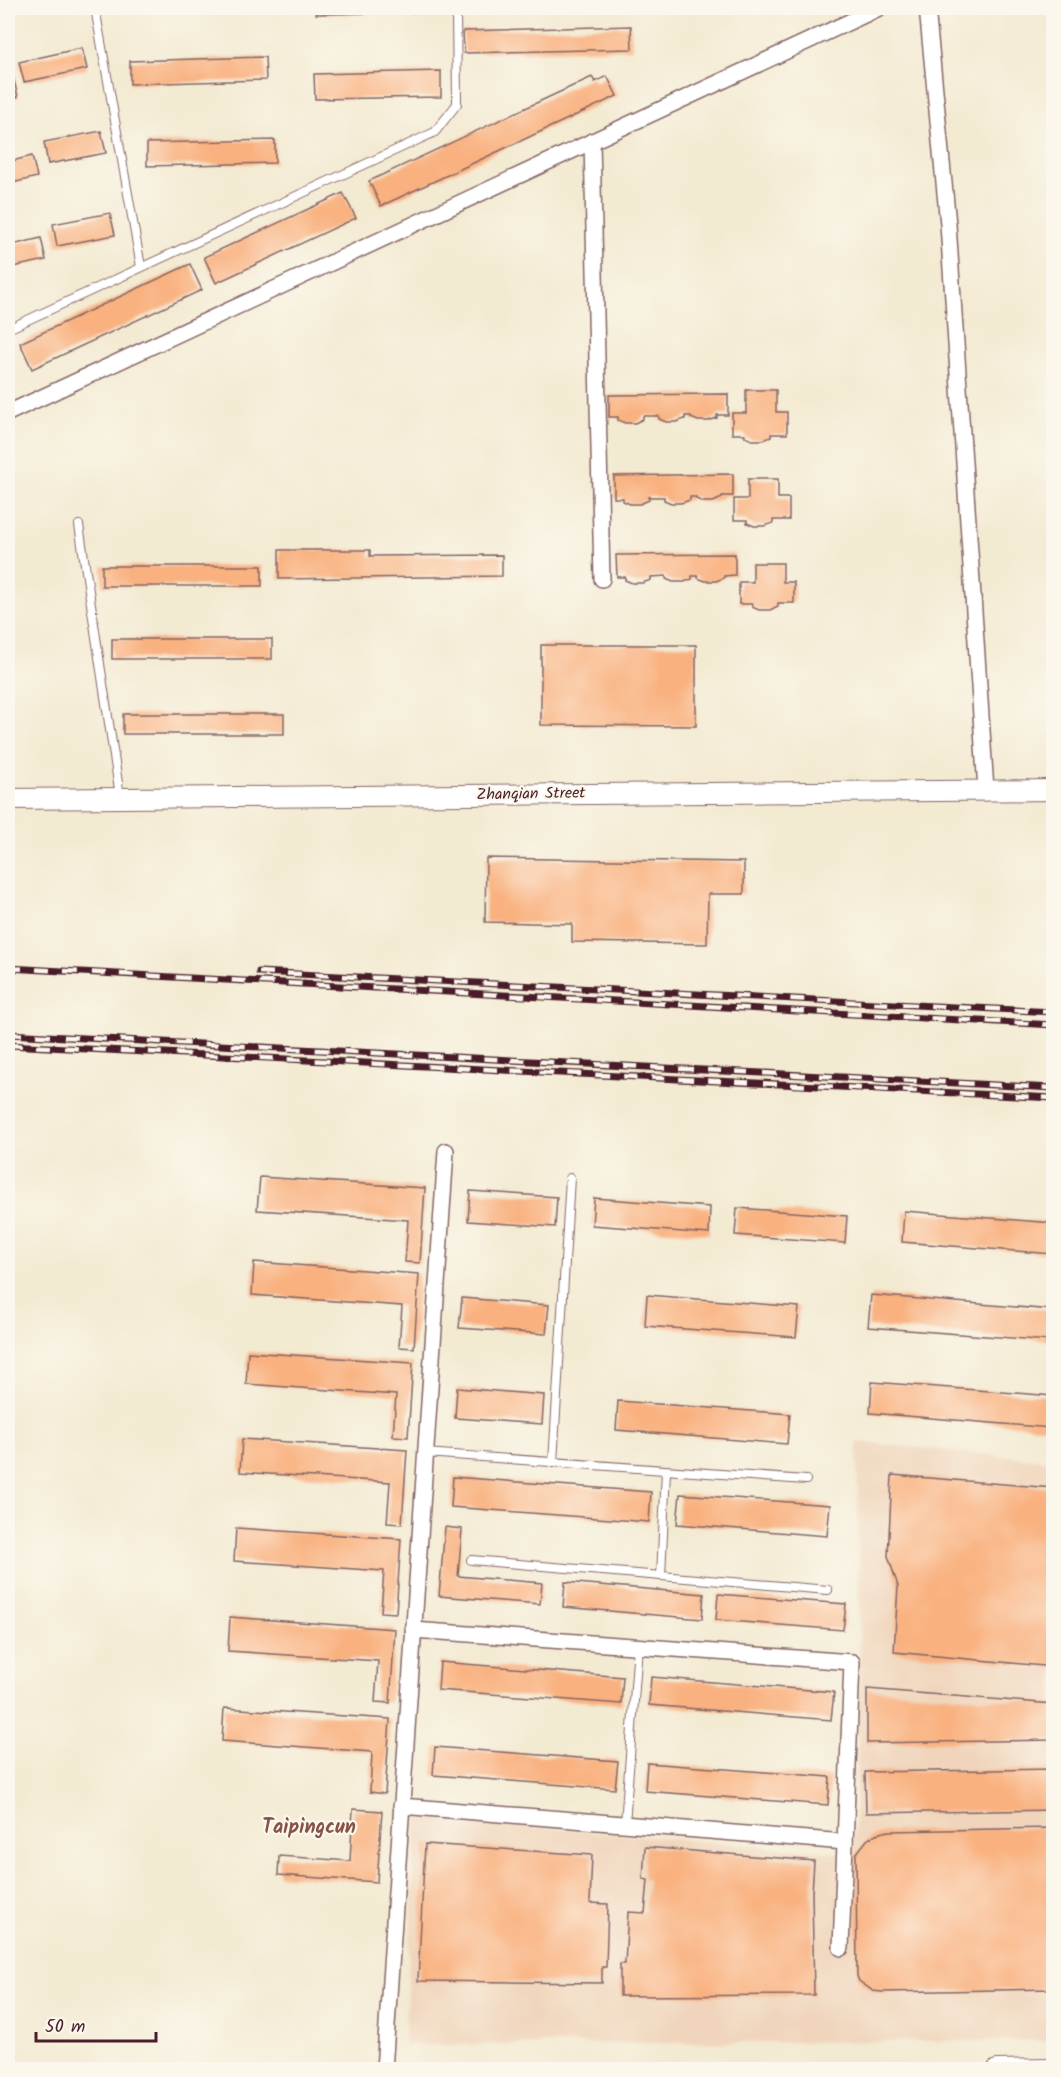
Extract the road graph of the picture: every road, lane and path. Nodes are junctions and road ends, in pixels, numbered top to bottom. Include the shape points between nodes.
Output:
1 (95, 8) edge
2 (456, 8) edge
3 (879, 8) edge
4 (927, 8) edge
5 (592, 141) junction
6 (141, 267) junction
7 (8, 329) edge
8 (8, 413) edge
9 (79, 525) dead end
10 (602, 579) dead end
11 (986, 790) junction
12 (1053, 790) edge
13 (120, 798) junction
14 (8, 799) edge
15 (446, 1151) dead end
16 (570, 1178) dead end
17 (425, 1454) junction
18 (553, 1463) junction
19 (666, 1471) junction
20 (806, 1480) dead end
21 (471, 1560) dead end
22 (661, 1576) junction
23 (828, 1590) dead end
24 (413, 1629) junction
25 (638, 1646) junction
26 (402, 1806) junction
27 (625, 1824) junction
28 (845, 1842) junction
29 (841, 1948) dead end
30 (1053, 2069) edge
31 (384, 2070) edge
32 (997, 2070) edge

1 - 6 lane
2 - 6 lane via 457,104 435,132
3 - 5 street
4 - 11 street via 948,224
5 - 8 street
5 - 10 street
6 - 7 lane
9 - 13 lane
11 - 12 street, Zhanqian Street
11 - 13 street, Zhanqian Street
13 - 14 street, Zhanqian Street
15 - 17 street
16 - 18 lane
17 - 18 lane
17 - 24 street
18 - 19 lane
19 - 20 lane
19 - 22 lane
21 - 22 lane
22 - 23 lane
24 - 25 street
24 - 26 street
25 - 27 lane
25 - 28 street via 852,1662
26 - 27 street
26 - 31 street
27 - 28 street
28 - 29 street
30 - 32 street

